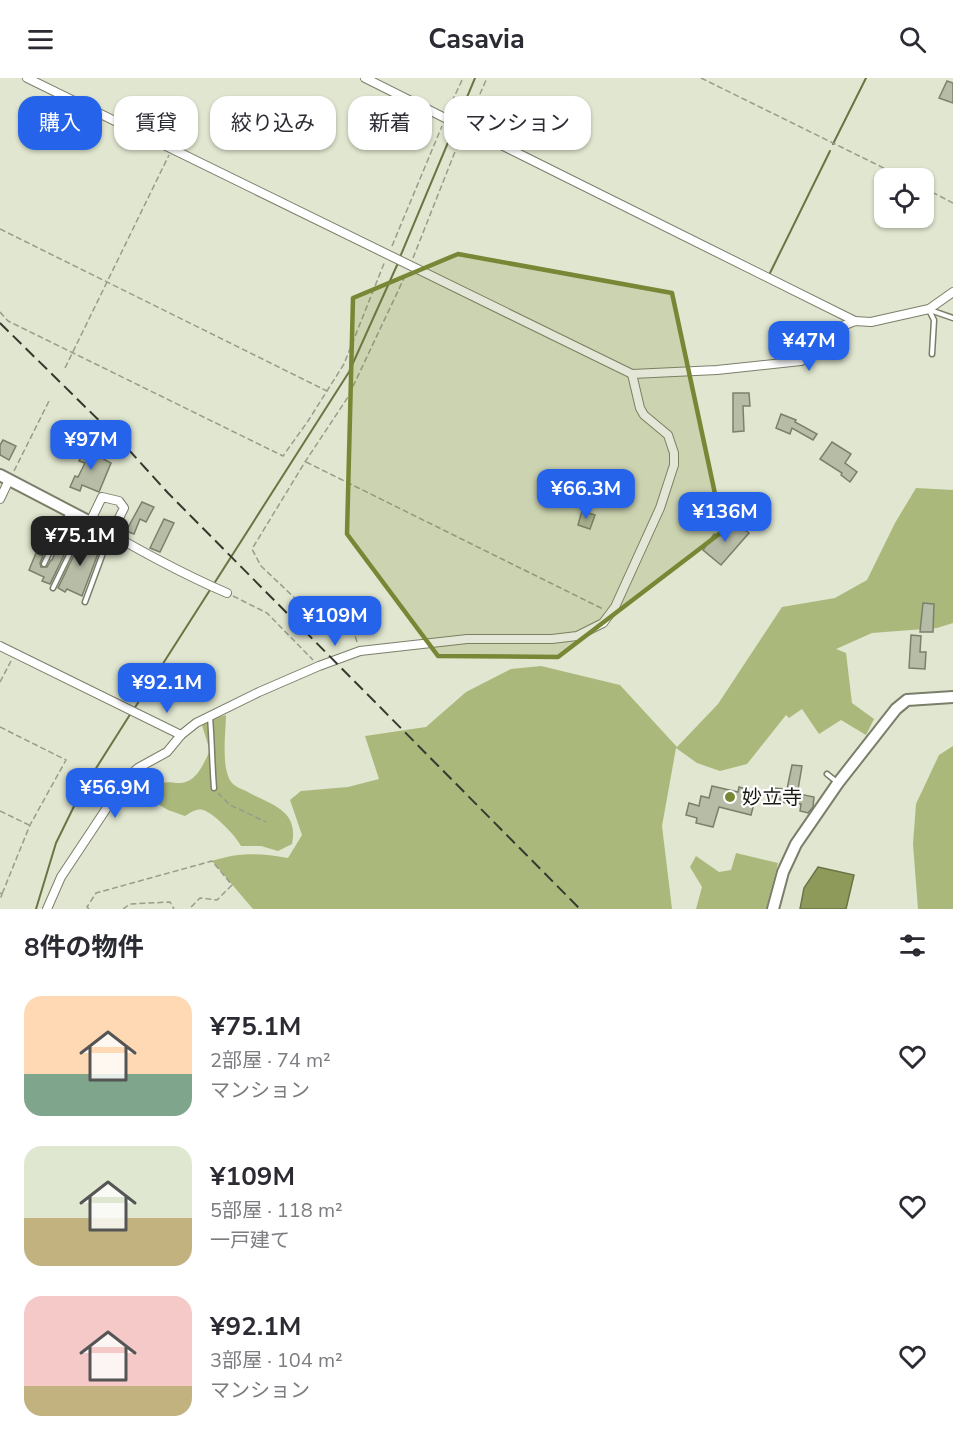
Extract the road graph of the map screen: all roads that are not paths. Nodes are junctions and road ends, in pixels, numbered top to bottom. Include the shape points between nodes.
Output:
1 (27, 78) edge
2 (365, 78) edge
3 (444, 118) edge
4 (511, 150) edge
5 (953, 292) edge
6 (929, 309) junction
7 (953, 318) edge
8 (855, 321) junction
9 (932, 354) dead end
10 (632, 374) junction
11 (5, 478) edge
12 (0, 500) edge
13 (70, 512) junction
14 (88, 521) junction
15 (111, 534) junction
16 (44, 564) dead end
17 (53, 588) dead end
18 (227, 593) road end
19 (85, 602) dead end
20 (0, 646) edge
21 (953, 697) edge
22 (209, 717) junction
23 (181, 735) junction
24 (827, 774) dead end
25 (838, 783) junction
26 (214, 788) road end
27 (47, 909) edge
28 (773, 909) edge

1 - 10 street
2 - 3 street
4 - 8 street
5 - 6 street
6 - 7 lane
6 - 8 street via 871,322
6 - 9 lane via 934,320
8 - 10 street via 824,337 812,355 801,362
10 - 22 street via 644,415 668,435 674,465 660,508 611,613 596,629 552,639 467,639 360,651
11 - 12 street
11 - 13 street
13 - 14 street
13 - 16 lane
14 - 15 street
14 - 15 street via 102,497 119,501 124,508
14 - 17 lane
15 - 18 street
15 - 19 lane
20 - 23 street
21 - 25 street via 907,700
22 - 23 street
22 - 26 lane
23 - 27 street via 167,752 126,779 61,877
24 - 25 lane
25 - 28 street via 796,844

